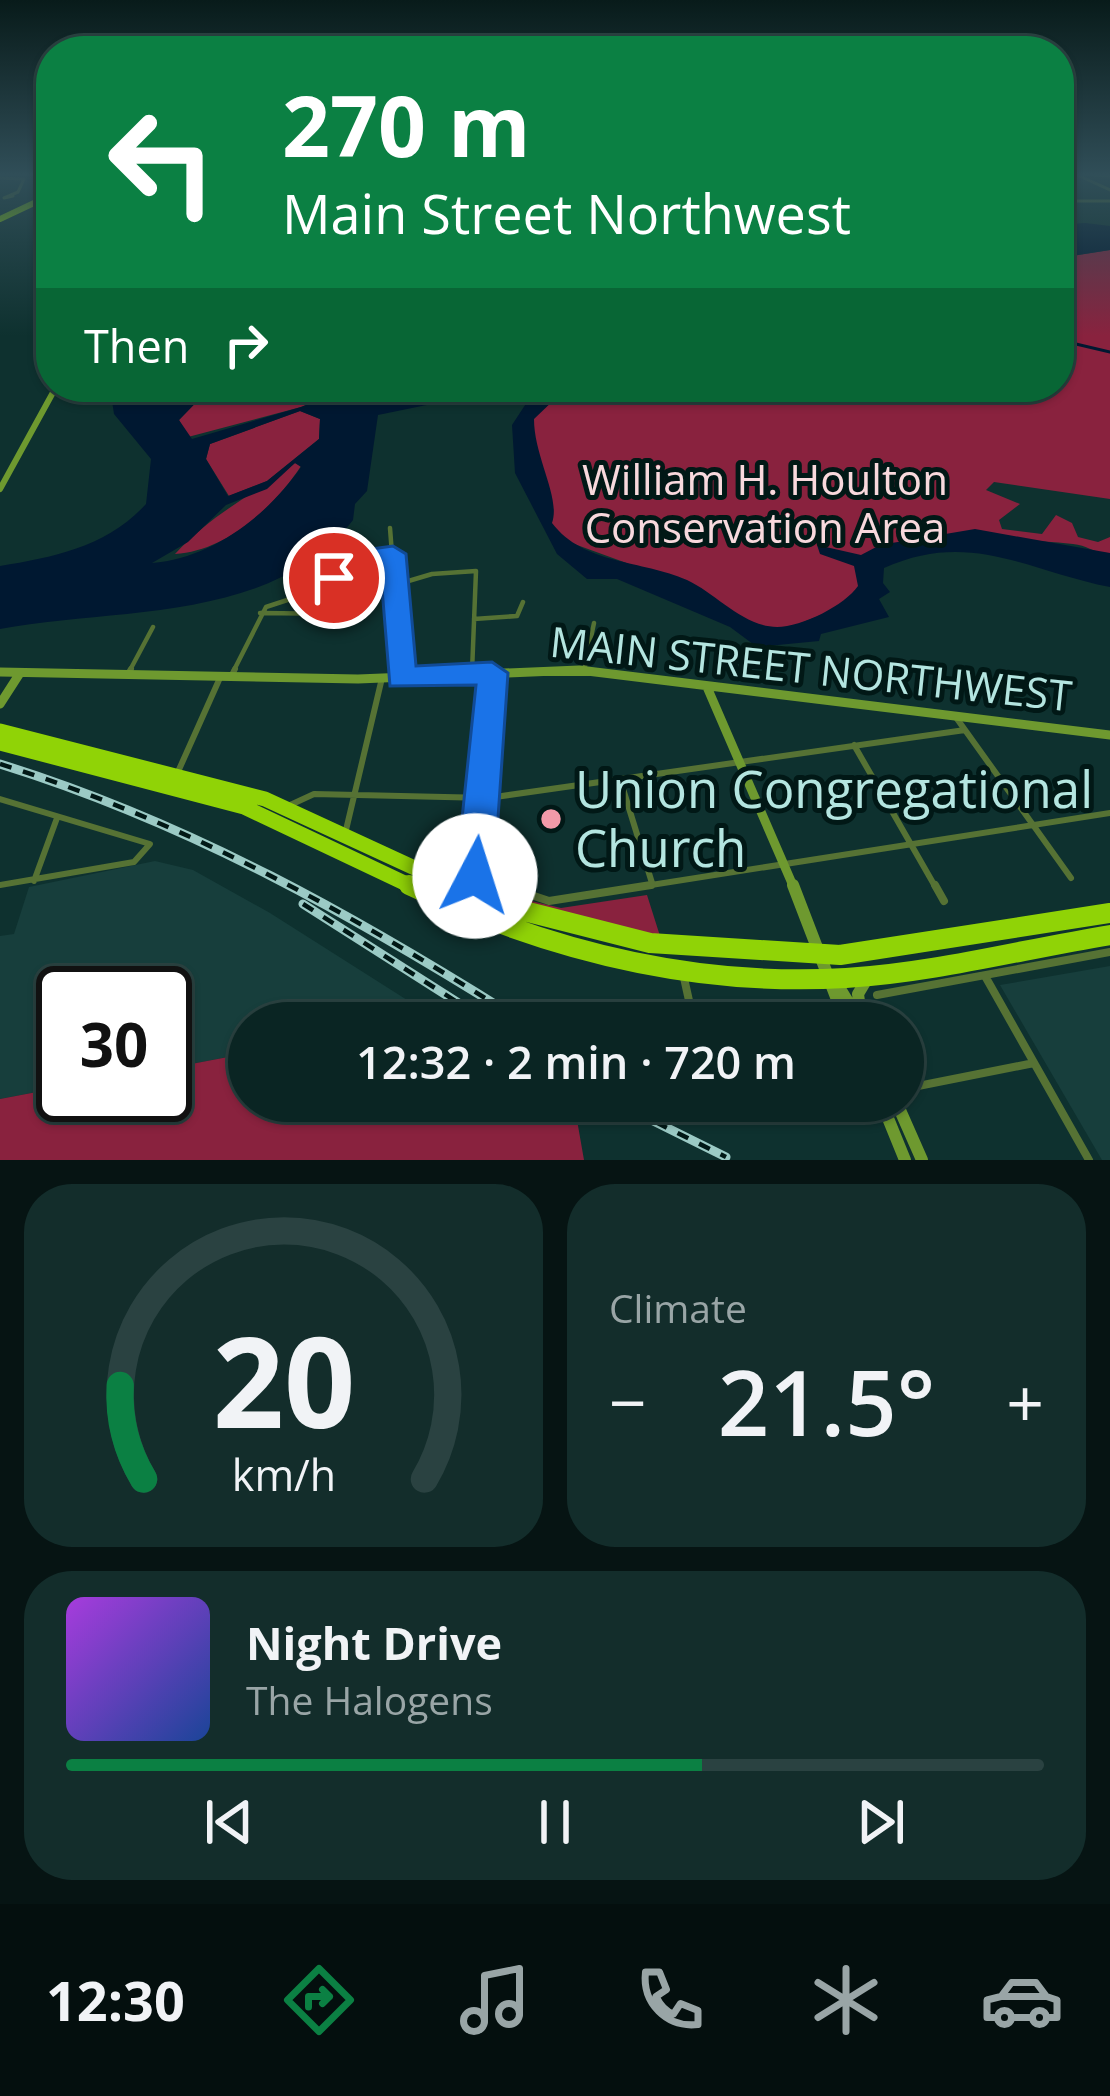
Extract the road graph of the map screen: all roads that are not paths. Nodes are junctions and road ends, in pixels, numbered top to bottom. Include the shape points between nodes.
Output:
1 (48, 402) edge
2 (0, 489) edge
3 (391, 528) dead end
4 (393, 554) junction
5 (395, 585) junction
6 (524, 602) dead end
7 (260, 613) junction
8 (346, 614) dead end
9 (474, 619) junction
10 (594, 623) dead end
11 (153, 627) dead end
12 (584, 671) junction
13 (0, 672) edge
14 (21, 672) junction
15 (492, 673) junction
16 (128, 674) junction
17 (472, 674) junction
18 (227, 675) junction
19 (382, 678) junction
20 (401, 678) junction
21 (706, 686) junction
22 (0, 704) edge
23 (956, 716) junction
24 (965, 730) junction
25 (0, 731) edge
26 (1110, 735) edge
27 (0, 743) edge
28 (854, 746) junction
29 (739, 762) junction
30 (620, 779) junction
31 (173, 781) junction
32 (356, 795) junction
33 (0, 799) edge
34 (481, 799) junction
35 (281, 812) junction
36 (1110, 813) edge
37 (58, 816) junction
38 (1034, 825) junction
39 (346, 833) junction
40 (912, 844) junction
41 (783, 864) junction
42 (1071, 878) dead end
43 (34, 880) junction
44 (0, 885) edge
45 (652, 885) junction
46 (944, 901) dead end
47 (1110, 913) edge
48 (1110, 935) edge
49 (1110, 952) edge
50 (823, 955) junction
51 (684, 972) junction
52 (985, 976) junction
53 (832, 979) junction
54 (873, 985) junction
55 (689, 1002) edge
56 (840, 1002) edge
57 (847, 1002) edge
58 (860, 1002) edge
59 (1034, 1063) junction
60 (924, 1085) edge
61 (890, 1122) edge
62 (905, 1122) edge
63 (905, 1160) edge
64 (922, 1160) edge
65 (1089, 1160) edge

1 - 2 street
3 - 4 street
4 - 5 street
4 - 7 street via 352,559 324,588
5 - 9 street via 474,570
5 - 20 street
6 - 9 street via 514,617
7 - 8 street
7 - 18 street
9 - 17 street
10 - 12 street
11 - 16 street
12 - 15 street, MAIN STREET NORTHWEST
12 - 21 street, MAIN STREET NORTHWEST
13 - 14 street, MAIN STREET NORTHWEST
14 - 16 street, MAIN STREET NORTHWEST
14 - 22 street
15 - 17 street, MAIN STREET NORTHWEST
15 - 34 street
16 - 18 street, MAIN STREET NORTHWEST
17 - 20 street, MAIN STREET NORTHWEST
18 - 19 street, MAIN STREET NORTHWEST
18 - 31 street
19 - 20 street, MAIN STREET NORTHWEST
19 - 32 street
21 - 23 street, MAIN STREET NORTHWEST
21 - 29 street
23 - 24 street
23 - 26 street, MAIN STREET NORTHWEST
24 - 28 street
24 - 38 street
25 - 31 highway
27 - 31 highway
28 - 29 street
28 - 40 street
29 - 30 street
29 - 41 street
30 - 34 street
30 - 45 street
31 - 35 highway
32 - 34 street
32 - 35 street via 304,795
32 - 39 street
33 - 37 street
34 - 45 street via 475,876 549,901
35 - 39 highway
35 - 51 highway via 507,929
36 - 38 street
37 - 43 street
37 - 43 street via 150,844 134,862
38 - 40 street
38 - 42 street
39 - 50 highway via 451,886 556,923 694,949
40 - 41 street
40 - 46 street
41 - 45 street
41 - 50 street
43 - 44 street
47 - 50 highway
48 - 54 highway
49 - 52 street
50 - 53 street
51 - 53 highway
51 - 55 street
52 - 54 street
52 - 59 street
53 - 54 highway
53 - 56 street
53 - 57 street
54 - 58 street
59 - 60 street
59 - 65 street
61 - 63 street
62 - 64 street

